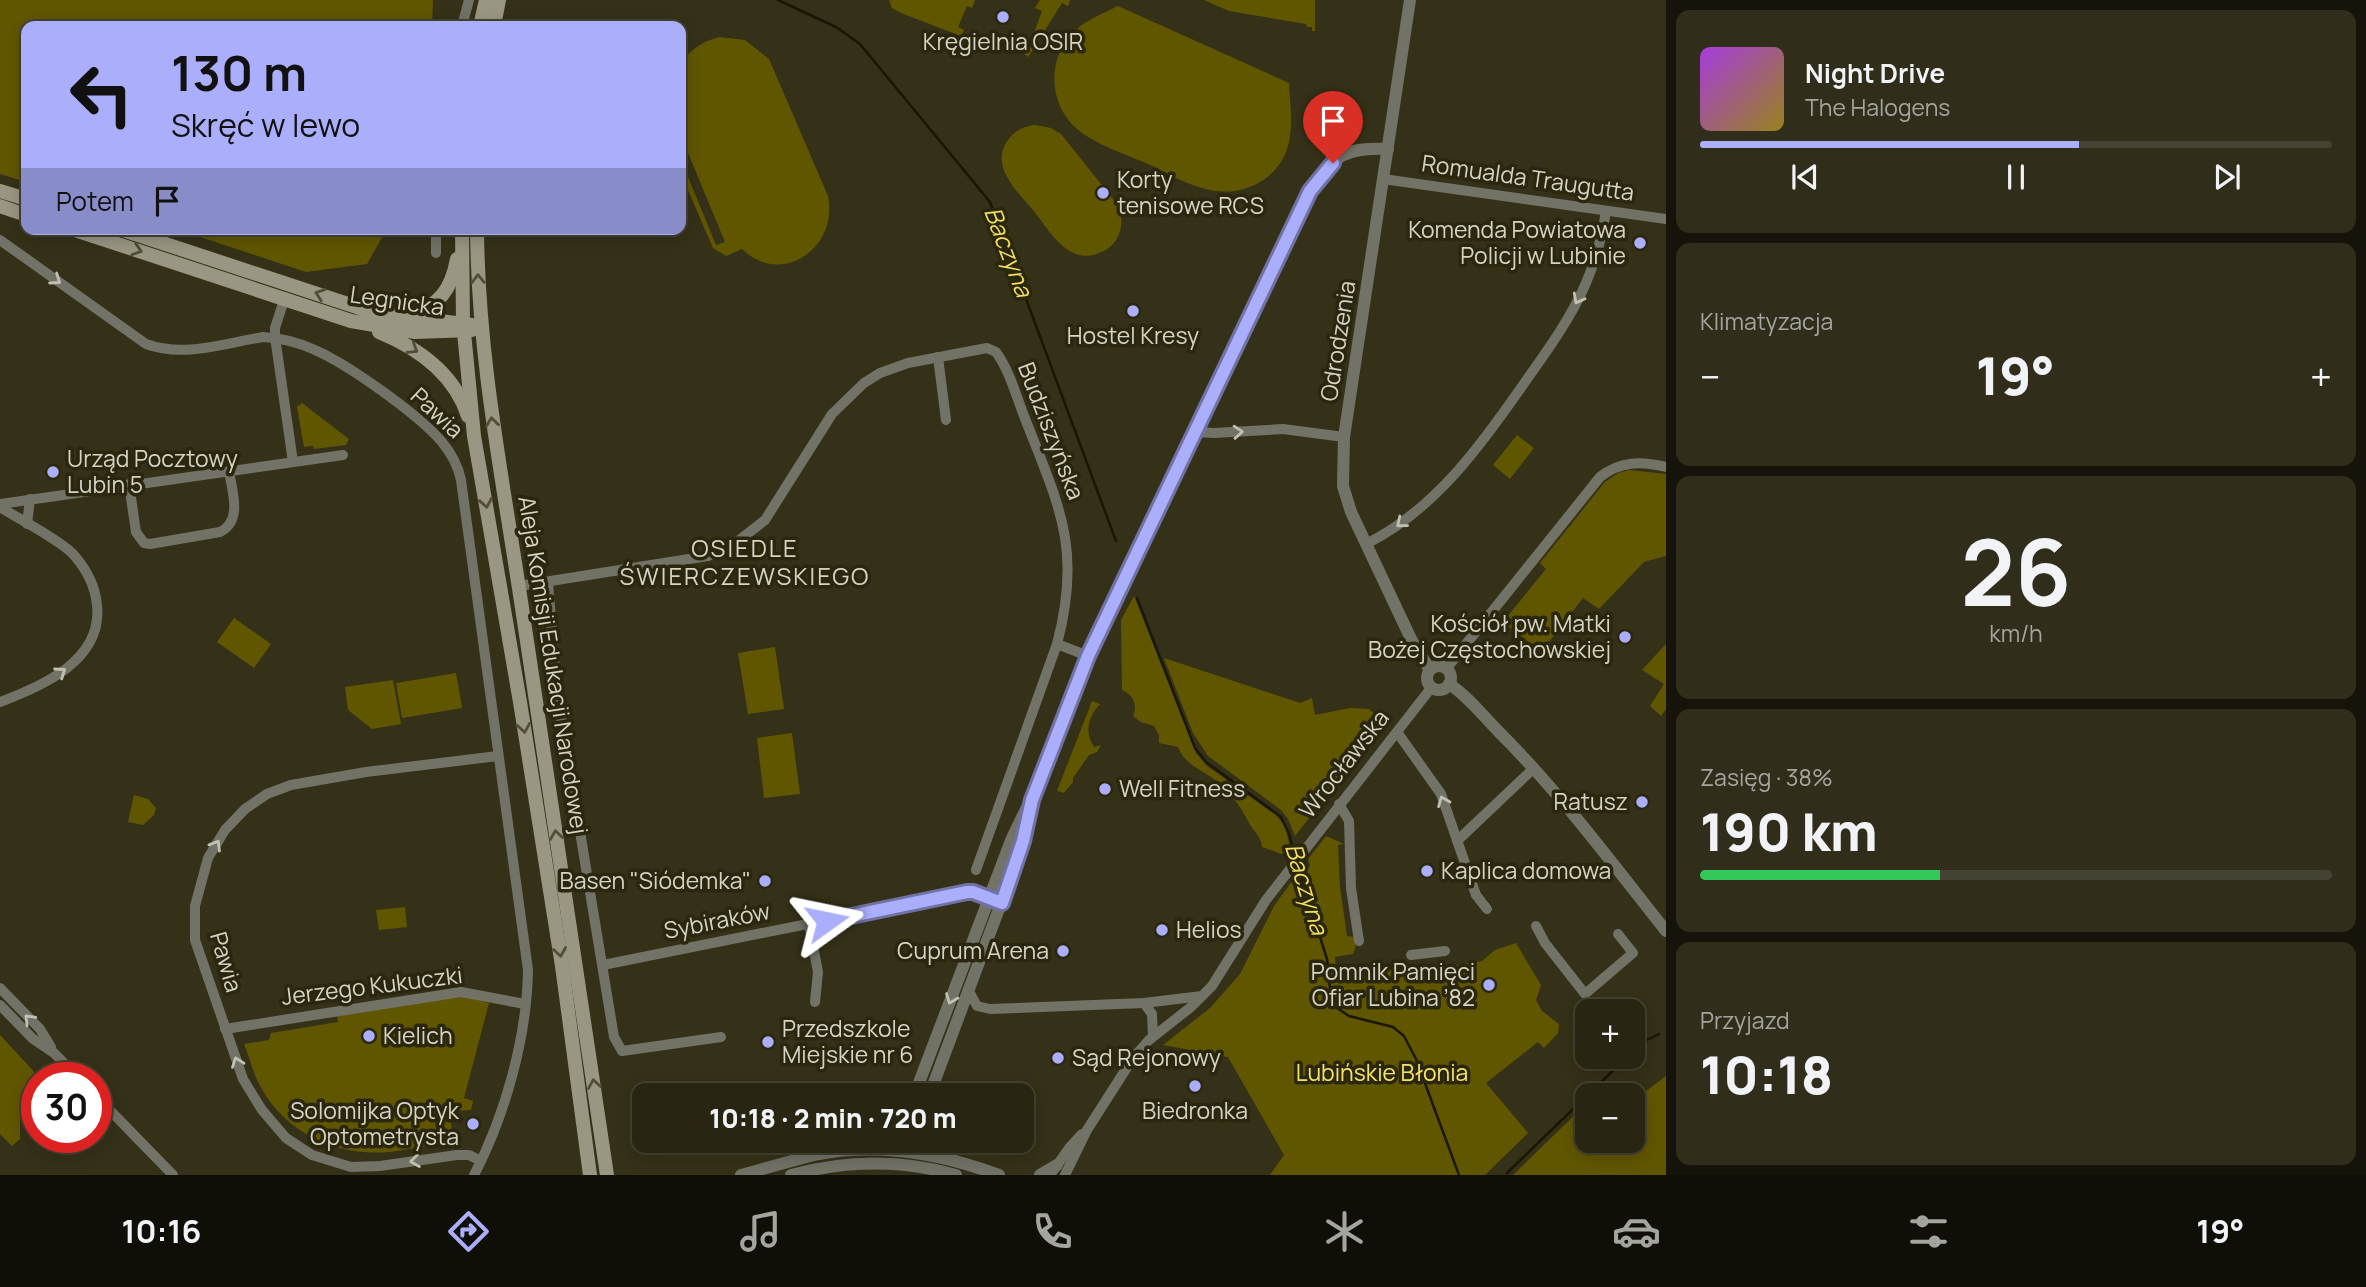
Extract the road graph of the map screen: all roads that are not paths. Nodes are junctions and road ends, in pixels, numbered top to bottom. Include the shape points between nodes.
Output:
1 (469, 0) edge
2 (486, 0) edge
3 (499, 0) edge
4 (1410, 0) edge
5 (463, 21) edge
6 (482, 21) edge
7 (495, 21) edge
8 (1388, 149) junction
9 (1383, 179) junction
10 (0, 191) edge
11 (21, 197) edge
12 (0, 206) edge
13 (1606, 211) junction
14 (21, 213) edge
15 (1666, 219) edge
16 (91, 235) edge
17 (138, 235) edge
18 (436, 235) edge
19 (462, 235) edge
20 (462, 235) edge
21 (477, 235) edge
22 (0, 240) edge
23 (436, 253) dead end
24 (285, 297) junction
25 (409, 319) junction
26 (351, 321) junction
27 (464, 327) junction
28 (480, 328) junction
29 (275, 337) junction
30 (938, 357) junction
31 (946, 420) dead end
32 (1194, 432) junction
33 (474, 436) junction
34 (1345, 437) junction
35 (343, 455) dead end
36 (293, 461) junction
37 (1666, 467) edge
38 (229, 471) junction
39 (129, 484) junction
40 (30, 499) junction
41 (0, 506) edge
42 (27, 524) junction
43 (1366, 544) junction
44 (548, 583) junction
45 (519, 586) junction
46 (1057, 645) junction
47 (1088, 656) junction
48 (1446, 669) junction
49 (1430, 670) junction
50 (1449, 684) junction
51 (1431, 688) junction
52 (0, 702) edge
53 (1397, 732) junction
54 (498, 756) junction
55 (1534, 768) junction
56 (1339, 804) junction
57 (1457, 841) junction
58 (976, 870) dead end
59 (996, 900) junction
60 (1488, 909) dead end
61 (809, 925) junction
62 (1535, 926) dead end
63 (1666, 931) edge
64 (1618, 934) dead end
65 (1359, 941) dead end
66 (1444, 951) dead end
67 (1410, 955) dead end
68 (603, 965) junction
69 (0, 988) edge
70 (969, 991) junction
71 (1202, 996) junction
72 (815, 1002) dead end
73 (1149, 1002) junction
74 (525, 1004) junction
75 (0, 1005) edge
76 (1178, 1016) junction
77 (225, 1029) junction
78 (1153, 1036) junction
79 (721, 1037) dead end
80 (54, 1053) junction
81 (63, 1062) edge
82 (919, 1083) edge
83 (934, 1083) edge
84 (112, 1112) edge
85 (603, 1145) junction
86 (826, 1153) edge
87 (897, 1153) edge
88 (910, 1153) edge
89 (924, 1153) edge
90 (942, 1153) edge
91 (481, 1161) junction
92 (886, 1163) junction
93 (915, 1166) junction
94 (957, 1169) edge
95 (1058, 1172) edge
96 (173, 1175) edge
97 (474, 1175) edge
98 (588, 1175) edge
99 (607, 1175) edge
100 (615, 1175) edge
101 (741, 1175) edge
102 (791, 1175) edge
103 (999, 1175) edge
104 (1040, 1175) edge

1 - 5 street
2 - 6 main road
3 - 7 main road
4 - 8 street, Odrodzenia
8 - 9 street, Odrodzenia
8 - 32 street via 1353,150 1333,163 1310,191
9 - 13 street, Romualda Traugutta
9 - 34 street, Odrodzenia
10 - 11 main road
12 - 14 main road
13 - 15 street, Romualda Traugutta
13 -> 43 street via 1577,302 1492,430 1433,497
16 -> 24 main road, Legnicka
25 -> 17 main road, Legnicka via 375,313
18 - 23 street
19 - 25 main road via 450,286 435,304
20 - 27 main road
28 -> 21 main road, Aleja Komisji Edukacji Narodowej
22 -> 29 street via 146,344 160,349
24 - 26 main road, Legnicka
24 - 29 street
25 - 27 main road, Legnicka
26 - 27 main road, Legnicka via 415,332
26 -> 33 main road via 428,358 458,396
27 - 28 main road, Legnicka
27 - 33 main road
45 -> 28 main road, Aleja Komisji Edukacji Narodowej
29 - 36 street
29 - 54 street, Pawia via 318,351 376,388 422,423 455,462
30 - 31 street
30 - 44 street, Budziszyńska via 880,373 853,391 832,414 765,520 737,542 708,556
30 - 46 street, Budziszyńska via 987,348 1000,356 1065,530 1068,598
32 -> 34 street via 1283,429
32 - 47 street
33 -> 98 main road, Aleja Komisji Edukacji Narodowej via 523,715
34 - 43 street, Odrodzenia via 1343,486
35 - 36 street
36 - 38 street
37 - 48 street via 1628,463 1600,477
38 - 39 street
38 - 39 street via 235,512 227,529 150,544 136,532
39 - 40 street
40 - 41 street
40 - 42 street
41 - 42 street
52 -> 42 street via 35,689 73,663 86,651 98,627 94,589 83,567 68,550
43 - 49 street, Odrodzenia
44 - 45 street, Budziszyńska
44 - 68 street via 557,693
85 -> 45 main road, Aleja Komisji Edukacji Narodowej
46 - 47 street
46 - 58 street, Budziszyńska
47 - 59 street via 1032,800 1021,817
48 - 49 street
48 - 50 street
49 - 51 street via 1427,681
50 - 51 street via 1442,690
50 - 55 street
51 - 53 street, Wrocławska
53 - 56 street, Wrocławska
57 -> 53 street via 1441,794
54 - 74 street, Pawia via 527,957
77 -> 54 street, Pawia via 195,940 195,906 208,858 245,809 291,785
55 - 57 street
55 - 63 street via 1579,818
56 - 65 street via 1349,821 1351,888
56 - 71 street, Wrocławska via 1266,900 1221,975
57 - 60 street via 1476,895
59 - 61 street, Sybiraków via 967,892
59 - 70 street
59 -> 82 street
61 - 68 street, Sybiraków
61 - 72 street via 818,972
62 - 64 street via 1585,994 1633,953
66 - 67 street
68 - 79 street via 614,1037 622,1051
80 -> 69 street via 40,1029
70 - 73 street via 984,1009
70 - 83 street
71 - 73 street
71 - 76 street, Wrocławska
73 - 76 street
73 - 78 street
74 - 77 street, Jerzego Kukuczki via 461,992
74 - 91 street, Pawia via 508,1088
75 - 80 street
76 - 78 street, Wrocławska
91 -> 77 street, Pawia via 469,1155 351,1167 312,1155 286,1138 262,1110 243,1079
78 - 95 street, Wrocławska via 1070,1147
80 - 81 street
84 - 96 street
85 - 99 main road, Aleja Komisji Edukacji Narodowej
85 - 100 street
86 - 101 street
87 - 92 street
88 - 93 street
89 - 94 street
90 - 94 street
91 - 97 street, Pawia
92 - 93 street
92 - 102 street via 844,1164
93 - 94 street
94 - 103 street
95 - 104 street

